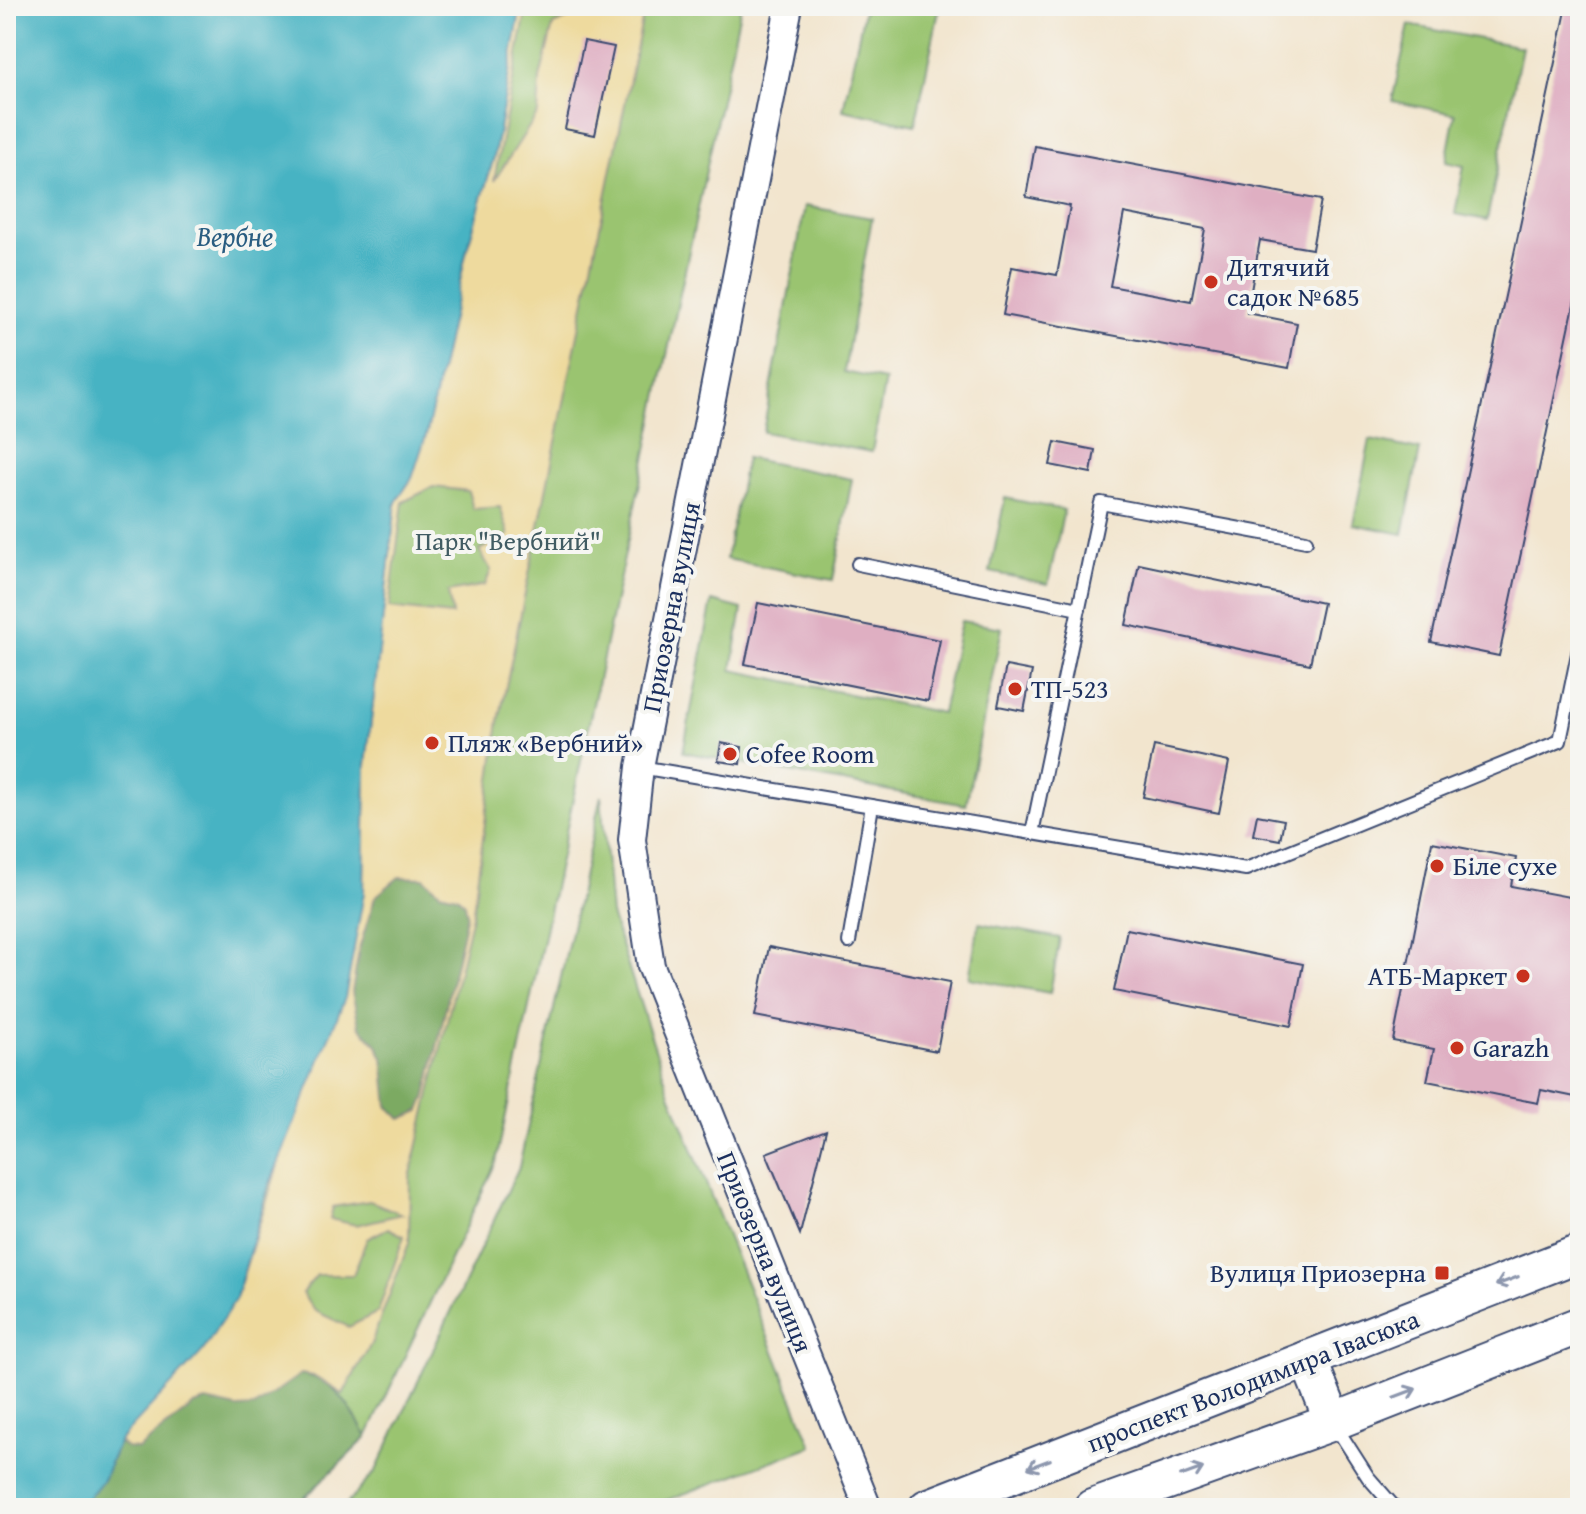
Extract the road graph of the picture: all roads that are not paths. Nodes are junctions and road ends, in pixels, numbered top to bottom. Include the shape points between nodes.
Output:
1 (789, 6) edge
2 (1306, 541) dead end
3 (858, 564) dead end
4 (1079, 609) junction
5 (1580, 644) edge
6 (640, 767) junction
7 (872, 806) junction
8 (1032, 833) junction
9 (849, 942) dead end
10 (1580, 1253) edge
11 (1580, 1325) edge
12 (1308, 1359) junction
13 (1333, 1422) junction
14 (868, 1508) edge
15 (927, 1508) edge
16 (1092, 1508) edge
17 (1395, 1508) edge

1 - 6 street, Приозерна вулиця
2 - 4 lane via 1101,503
3 - 4 lane
4 - 8 lane
5 - 8 lane via 1560,741 1246,869
6 - 7 lane
6 - 14 street, Приозерна вулиця via 632,840 651,966
7 - 8 lane
7 - 9 lane
10 -> 12 main road, проспект Володимира Івасюка
13 -> 11 main road
12 - 13 main road
12 -> 15 main road, проспект Володимира Івасюка
16 -> 13 main road
13 - 17 lane

